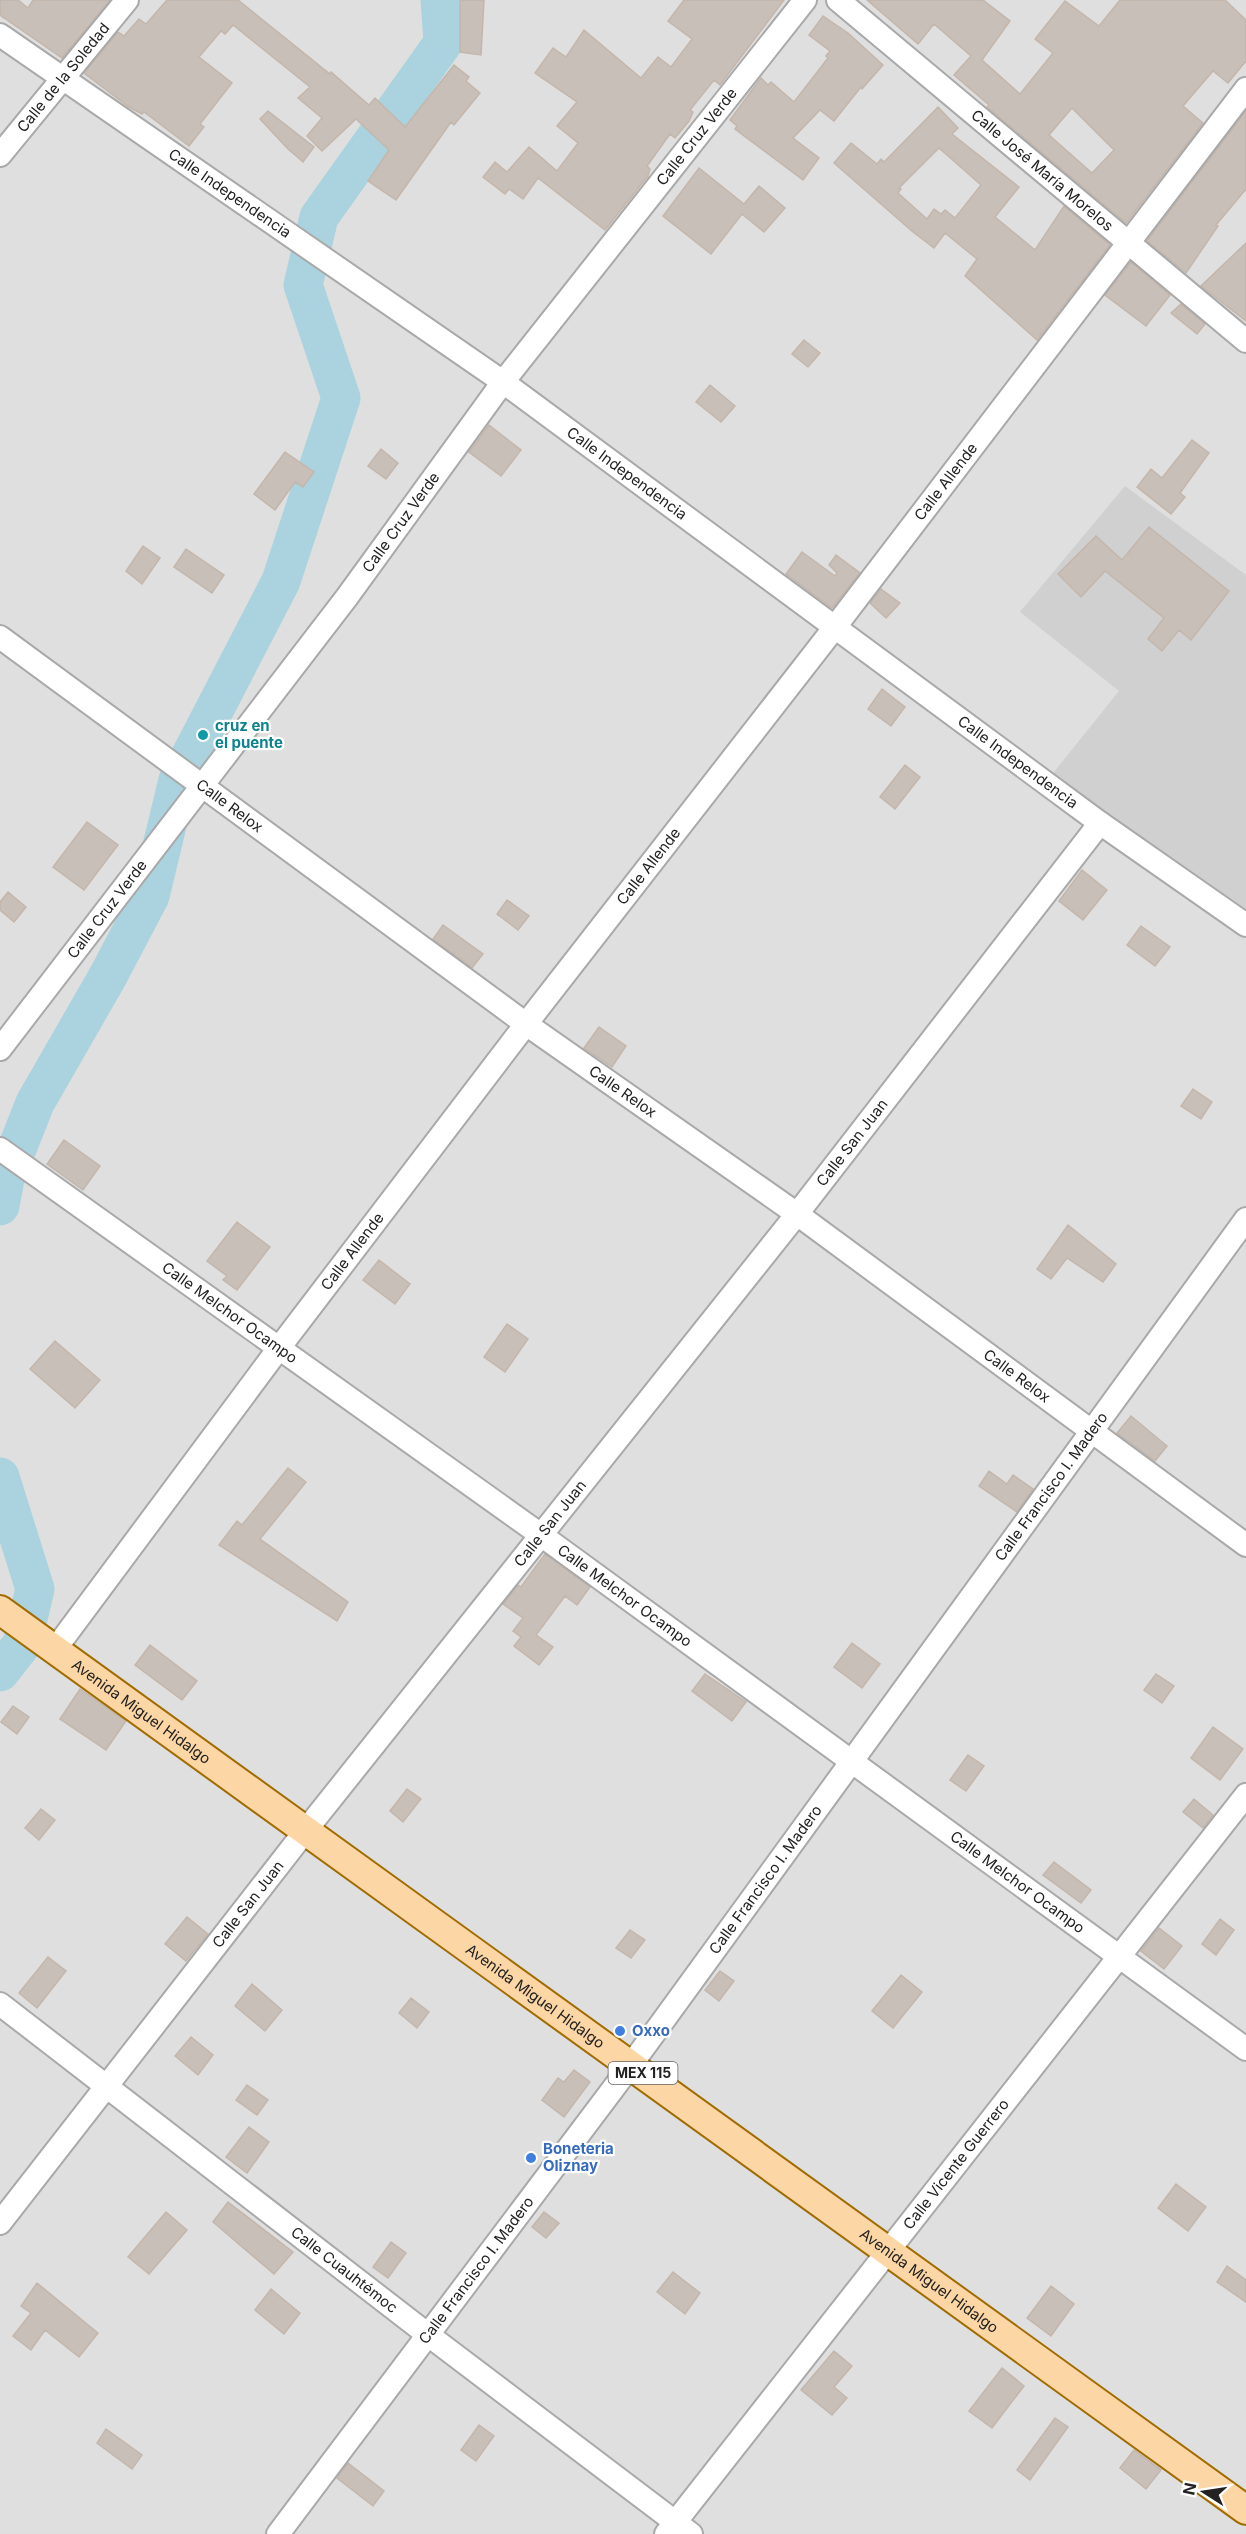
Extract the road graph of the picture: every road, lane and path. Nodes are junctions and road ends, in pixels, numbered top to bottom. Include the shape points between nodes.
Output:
1 (127, 0) edge
2 (805, 0) edge
3 (838, 0) edge
4 (0, 34) edge
5 (63, 79) junction
6 (1246, 89) edge
7 (0, 155) edge
8 (1128, 243) junction
9 (1246, 341) edge
10 (503, 382) junction
11 (835, 627) junction
12 (0, 637) edge
13 (193, 779) junction
14 (1100, 823) junction
15 (1246, 925) edge
16 (526, 1024) junction
17 (0, 1049) edge
18 (0, 1149) edge
19 (797, 1214) junction
20 (1246, 1219) edge
21 (279, 1348) junction
22 (1093, 1430) junction
23 (541, 1535) junction
24 (1246, 1545) edge
25 (3, 1612) edge
26 (48, 1642) junction
27 (853, 1762) junction
28 (1246, 1795) edge
29 (306, 1830) junction
30 (1121, 1958) junction
31 (0, 2004) edge
32 (1246, 2049) edge
33 (631, 2064) junction
34 (109, 2087) junction
35 (0, 2223) edge
36 (890, 2252) junction
37 (427, 2334) junction
38 (1246, 2510) edge
39 (677, 2530) edge
40 (278, 2534) edge

1 - 5 street, Calle de la Soledad
2 - 10 street, Calle Cruz Verde
3 - 8 street, Calle José María Morelos
4 - 5 street, Calle Independencia
5 - 7 street, Calle de la Soledad
5 - 10 street, Calle Independencia
6 - 8 street, Calle Allende
8 - 9 street, Calle José María Morelos
8 - 11 street, Calle Allende
10 - 11 street, Calle Independencia
10 - 13 street, Calle Cruz Verde via 347,597
11 - 14 street, Calle Independencia
11 - 16 street, Calle Allende
12 - 13 street, Calle Relox
13 - 16 street, Calle Relox
13 - 17 street, Calle Cruz Verde via 184,810
14 - 15 street, Calle Independencia
14 - 19 street, Calle San Juan
16 - 19 street, Calle Relox
16 - 21 street, Calle Allende
18 - 21 street, Calle Melchor Ocampo
19 - 22 street, Calle Relox
19 - 23 street, Calle San Juan
20 - 22 street, Calle Francisco I. Madero
21 - 23 street, Calle Melchor Ocampo
21 - 26 street, Calle Allende
22 - 24 street, Calle Relox
22 - 27 street, Calle Francisco I. Madero
23 - 27 street, Calle Melchor Ocampo
23 - 29 street, Calle San Juan
25 - 26 main road, Avenida Miguel Hidalgo / MEX 115
26 - 29 main road, Avenida Miguel Hidalgo / MEX 115
27 - 30 street, Calle Melchor Ocampo
27 - 33 street, Calle Francisco I. Madero
28 - 30 street, Calle Vicente Guerrero
29 - 33 main road, Avenida Miguel Hidalgo / MEX 115
29 - 34 street, Calle San Juan
30 - 32 street, Calle Melchor Ocampo
30 - 36 street, Calle Vicente Guerrero
31 - 34 street, Calle Cuauhtémoc
33 - 36 main road, Avenida Miguel Hidalgo / MEX 115
33 - 37 street, Calle Francisco I. Madero
34 - 35 street, Calle San Juan
34 - 37 street, Calle Cuauhtémoc
36 - 38 main road, Avenida Miguel Hidalgo / MEX 115
36 - 39 street, Calle Vicente Guerrero
37 - 39 street, Calle Cuauhtémoc
37 - 40 street, Calle Francisco I. Madero

